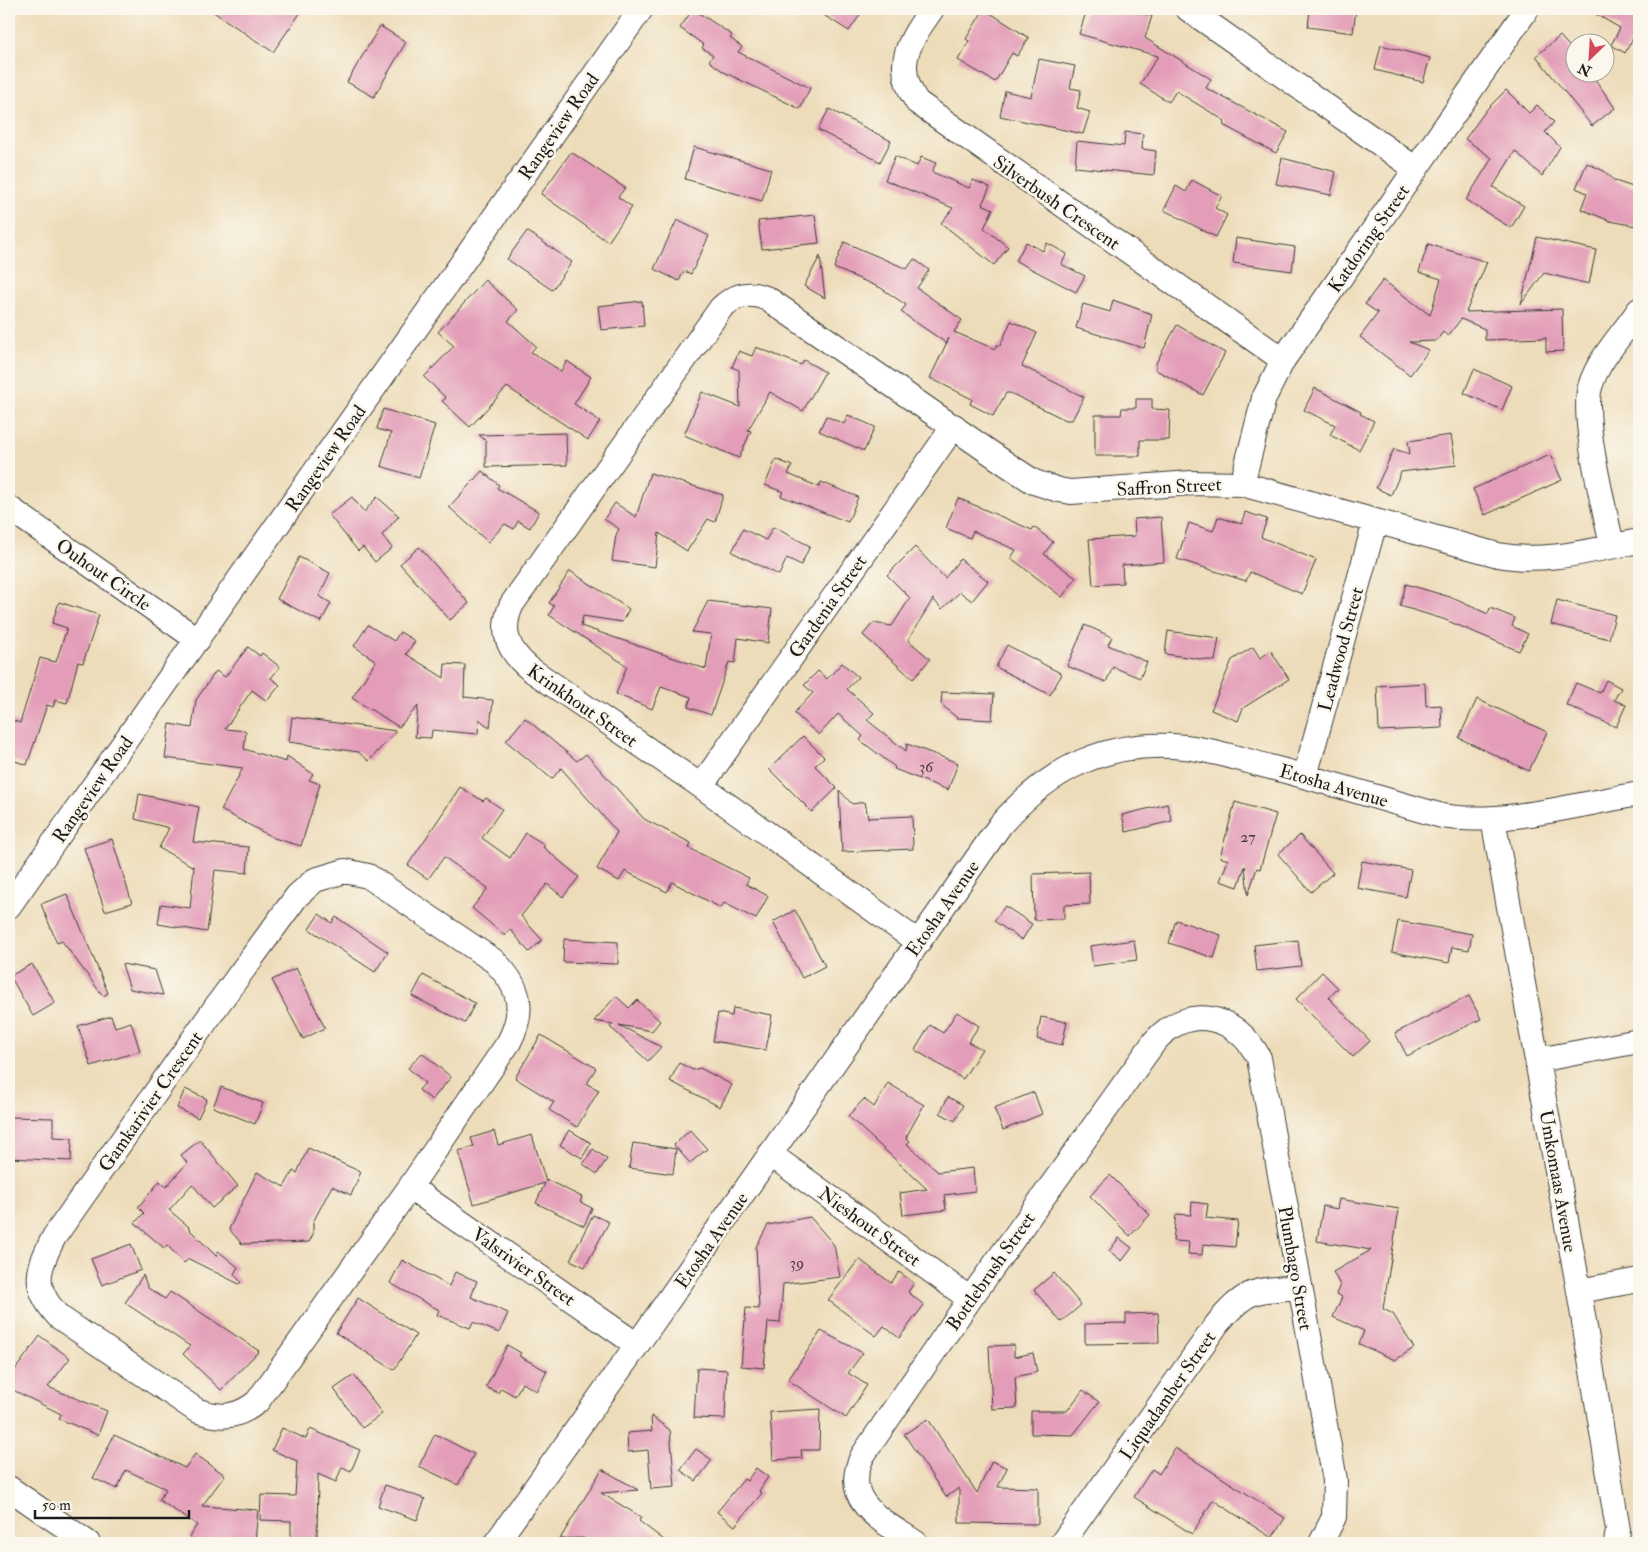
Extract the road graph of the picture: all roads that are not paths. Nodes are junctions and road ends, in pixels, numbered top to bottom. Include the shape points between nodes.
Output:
1 (640, 9) edge
2 (932, 9) edge
3 (1188, 9) edge
4 (1526, 9) edge
5 (1416, 169) junction
6 (746, 294) joint
7 (1639, 310) edge
8 (1283, 360) junction
9 (954, 426) junction
10 (1242, 484) junction
11 (9, 508) edge
12 (1375, 522) junction
13 (1639, 541) edge
14 (1612, 546) junction
15 (198, 640) junction
16 (1305, 776) junction
17 (700, 786) junction
18 (1639, 794) edge
19 (1494, 819) junction
20 (9, 906) edge
21 (918, 942) junction
22 (1207, 1018) joint
23 (1639, 1041) edge
24 (1538, 1060) junction
25 (770, 1154) junction
26 (410, 1188) junction
27 (1639, 1280) edge
28 (1299, 1287) junction
29 (1579, 1291) junction
30 (970, 1299) junction
31 (637, 1345) junction
32 (9, 1488) edge
33 (505, 1540) edge
34 (88, 1543) edge
35 (916, 1543) edge
36 (1062, 1543) edge
37 (1322, 1543) edge
38 (1616, 1543) edge

1 - 15 street, Rangeview Road
2 - 8 street, Silverbush Crescent via 912,37 907,51 906,79 917,102
3 - 5 street
4 - 5 street, Katdoring Street
5 - 8 street, Katdoring Street
6 - 9 street, Saffron Street via 768,299
6 - 17 street, Krinkhout Street via 733,298 721,308 512,604 505,623 508,644 525,665
7 - 14 street via 1604,361 1590,389 1591,435
8 - 10 street, Katdoring Street via 1264,398
9 - 10 street, Saffron Street via 1034,482 1059,490 1191,483
9 - 17 street, Gardenia Street
10 - 12 street, Saffron Street
11 - 15 street, Ouhout Circle
12 - 14 street, Saffron Street via 1517,558 1552,557
12 - 16 street, Leadwood Street
13 - 14 street, Saffron Street
15 - 20 street, Rangeview Road
16 - 19 street, Etosha Avenue via 1442,816
16 - 21 street, Etosha Avenue via 1187,747 1138,746 1071,766 1046,781 1002,824
17 - 21 street, Krinkhout Street
18 - 19 street, Etosha Avenue
19 - 24 street, Umkomaas Avenue
21 - 25 street, Etosha Avenue
22 - 28 street, Plumbago Street via 1238,1031 1260,1058
22 - 30 street, Bottlebrush Street via 1179,1022 1155,1041
23 - 24 street
24 - 29 street, Umkomaas Avenue
25 - 30 street, Nieshout Street
25 - 31 street, Etosha Avenue
26 - 26 street, Gamkarivier Crescent via 257,1402 233,1416 214,1416 196,1410 59,1316 45,1298 40,1285 41,1262 54,1237 218,1004 297,896 315,880 335,873 356,872 368,876 494,961 508,974 518,997 519,1014 509,1042
26 - 31 street, Valsrivier Street
27 - 29 street
28 - 36 street, Liquadamber Street via 1254,1291 1231,1308
28 - 37 street, Plumbago Street via 1335,1480 1334,1517
29 - 38 street, Umkomaas Avenue via 1618,1530
30 - 35 street, Bottlebrush Street via 856,1469 854,1480 868,1509
31 - 33 street, Etosha Avenue
32 - 34 street

